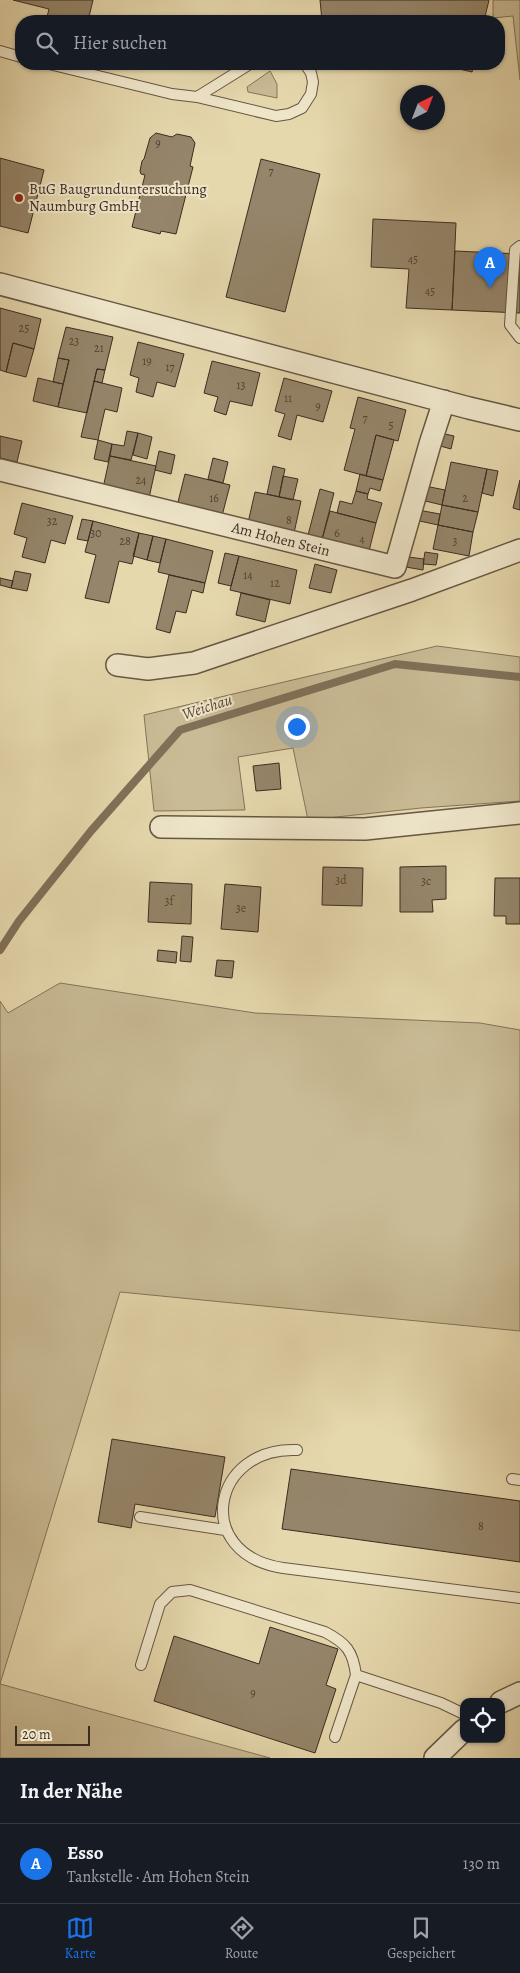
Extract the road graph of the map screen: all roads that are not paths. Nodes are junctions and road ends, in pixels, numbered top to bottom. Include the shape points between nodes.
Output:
1 (0, 52) edge
2 (15, 56) edge
3 (74, 70) edge
4 (240, 70) edge
5 (308, 70) edge
6 (196, 97) junction
7 (520, 246) edge
8 (0, 284) edge
9 (520, 338) edge
10 (444, 401) junction
11 (520, 420) edge
12 (0, 470) edge
13 (520, 550) edge
14 (117, 664) dead end
15 (520, 813) edge
16 (161, 827) dead end
17 (297, 1450) dead end
18 (140, 1517) dead end
19 (225, 1530) junction
20 (520, 1598) edge
21 (141, 1665) dead end
22 (356, 1675) junction
23 (520, 1693) edge
24 (505, 1700) edge
25 (460, 1712) edge
26 (460, 1734) edge
27 (335, 1737) dead end
28 (435, 1758) edge

1 - 2 lane
3 - 6 lane
4 - 6 lane
5 - 6 lane via 313,82 311,94 302,108 289,114 276,116
7 - 9 lane via 515,250 510,325
8 - 10 street
10 - 11 street
10 - 12 street, Am Hohen Stein via 395,567
13 - 14 street via 377,602 194,662 148,669
15 - 16 street via 365,829
17 - 19 lane via 280,1449 266,1453 248,1463 232,1478 222,1513
18 - 19 lane
19 - 20 lane via 247,1556 266,1565
21 - 22 lane via 160,1604 172,1592 190,1590 325,1632 346,1646 354,1659
22 - 25 lane
22 - 27 lane
23 - 24 street
26 - 28 street

